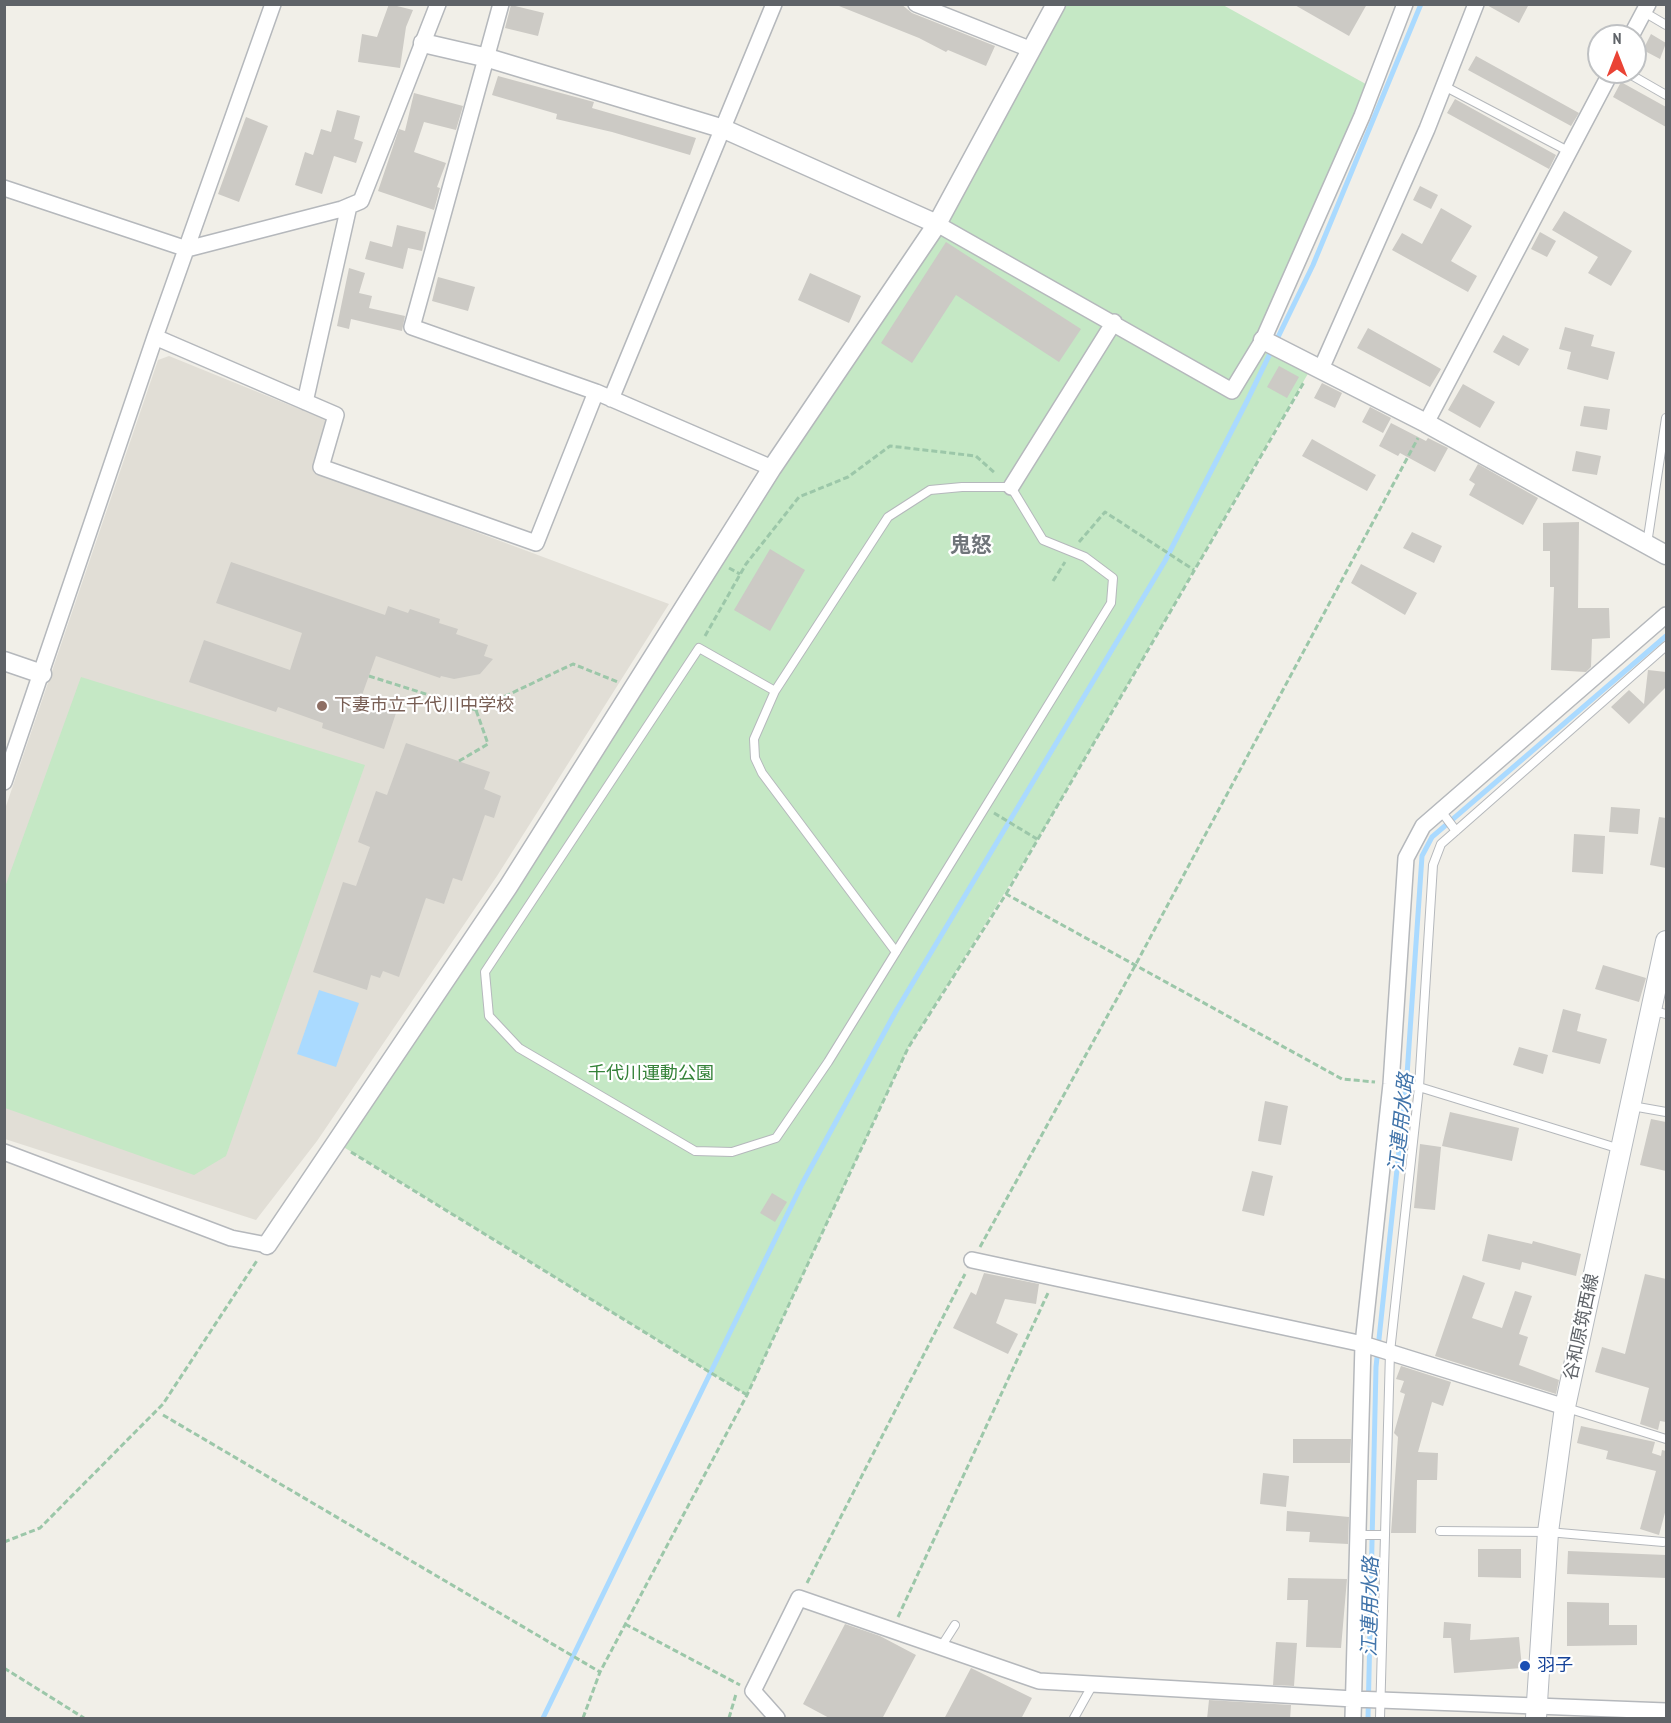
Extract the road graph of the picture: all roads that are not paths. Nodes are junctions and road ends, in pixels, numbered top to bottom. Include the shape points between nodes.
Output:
1 (273, 4) edge
2 (438, 4) edge
3 (501, 4) edge
4 (774, 4) edge
5 (916, 4) edge
6 (1056, 4) edge
7 (1405, 4) edge
8 (1476, 4) edge
9 (1646, 8) edge
10 (1637, 24) edge
11 (1666, 25) edge
12 (423, 43) junction
13 (1032, 50) junction
14 (488, 58) junction
15 (1605, 84) edge
16 (1647, 84) edge
17 (1444, 86) junction
18 (1666, 95) edge
19 (724, 129) junction
20 (1569, 151) junction
21 (4, 188) edge
22 (349, 206) junction
23 (938, 224) junction
24 (187, 249) junction
25 (1114, 322) junction
26 (154, 337) junction
27 (1263, 340) junction
28 (1317, 367) junction
29 (596, 392) junction
30 (611, 399) junction
31 (306, 402) junction
32 (1666, 418) edge
33 (1426, 423) junction
34 (772, 468) junction
35 (1011, 487) junction
36 (1647, 545) junction
37 (1666, 555) edge
38 (1666, 615) edge
39 (1666, 646) edge
40 (4, 660) edge
41 (42, 674) junction
42 (775, 691) junction
43 (4, 782) edge
44 (1444, 815) junction
45 (1455, 830) junction
46 (1666, 941) edge
47 (896, 952) junction
48 (1659, 1012) edge
49 (1391, 1084) junction
50 (1419, 1087) junction
51 (1630, 1105) junction
52 (1666, 1112) edge
53 (1622, 1149) junction
54 (4, 1152) edge
55 (267, 1245) joint
56 (972, 1260) road end
57 (1363, 1344) junction
58 (1390, 1352) junction
59 (1565, 1407) junction
60 (1666, 1439) edge
61 (1440, 1531) dead end
62 (1548, 1532) junction
63 (1358, 1534) junction
64 (1385, 1535) junction
65 (1663, 1542) dead end
66 (955, 1625) dead end
67 (941, 1647) junction
68 (1093, 1684) junction
69 (1354, 1700) junction
70 (1381, 1700) junction
71 (1666, 1711) edge
72 (1536, 1712) edge
73 (777, 1719) edge
74 (1074, 1719) edge
75 (1353, 1719) edge
76 (1380, 1719) edge

1 - 24 street
2 - 12 street
3 - 14 street
4 - 19 street
5 - 13 street
6 - 13 street
7 - 27 street via 1362,116
8 - 17 street
9 - 10 street
9 - 11 lane
12 - 14 street
12 - 22 street via 361,201
13 - 23 street
14 - 19 street
14 - 29 street via 412,327
15 - 20 street
16 - 18 lane
17 - 20 lane
17 - 28 street
19 - 23 street
19 - 30 street
20 - 33 street
21 - 24 street
22 - 24 street
22 - 31 street
23 - 25 street
23 - 34 street
24 - 26 street
25 - 27 street via 1232,391
25 - 35 street
26 - 31 street
26 - 41 street
27 - 28 street
28 - 33 street
29 - 30 street
29 - 31 street via 536,543 321,467 336,414
30 - 34 street
32 - 36 lane
33 - 36 street
34 - 55 street via 508,887
35 - 42 lane via 930,490 888,517
35 - 47 lane via 1043,540 1085,557 1113,578 1111,603
36 - 37 street
38 - 44 street
39 - 45 lane
40 - 41 street
41 - 43 street
42 - 47 lane via 754,739 755,758 762,773
42 - 47 lane via 699,648 485,972 489,1016 519,1048 695,1151 732,1152 776,1138
44 - 45 lane
44 - 49 street via 1423,826 1407,858
45 - 50 lane via 1441,844 1433,865
46 - 48 main road, 谷和原筑西線
48 - 51 main road, 谷和原筑西線
49 - 50 lane
49 - 57 street
50 - 53 lane
50 - 58 lane
51 - 52 lane
51 - 53 main road, 谷和原筑西線
53 - 59 main road, 谷和原筑西線
54 - 55 street via 231,1238
56 - 57 street
57 - 58 street
57 - 63 street
58 - 59 street
58 - 64 lane
59 - 60 lane
59 - 62 main road, 谷和原筑西線
61 - 62 lane
62 - 65 lane
62 - 72 main road, 谷和原筑西線
63 - 64 lane
63 - 69 street
64 - 70 lane
66 - 67 lane
67 - 68 street via 1039,1681
67 - 73 street via 799,1598 746,1688
68 - 69 street
68 - 74 lane
69 - 70 street
69 - 75 street
70 - 72 street
70 - 76 lane
71 - 72 street

